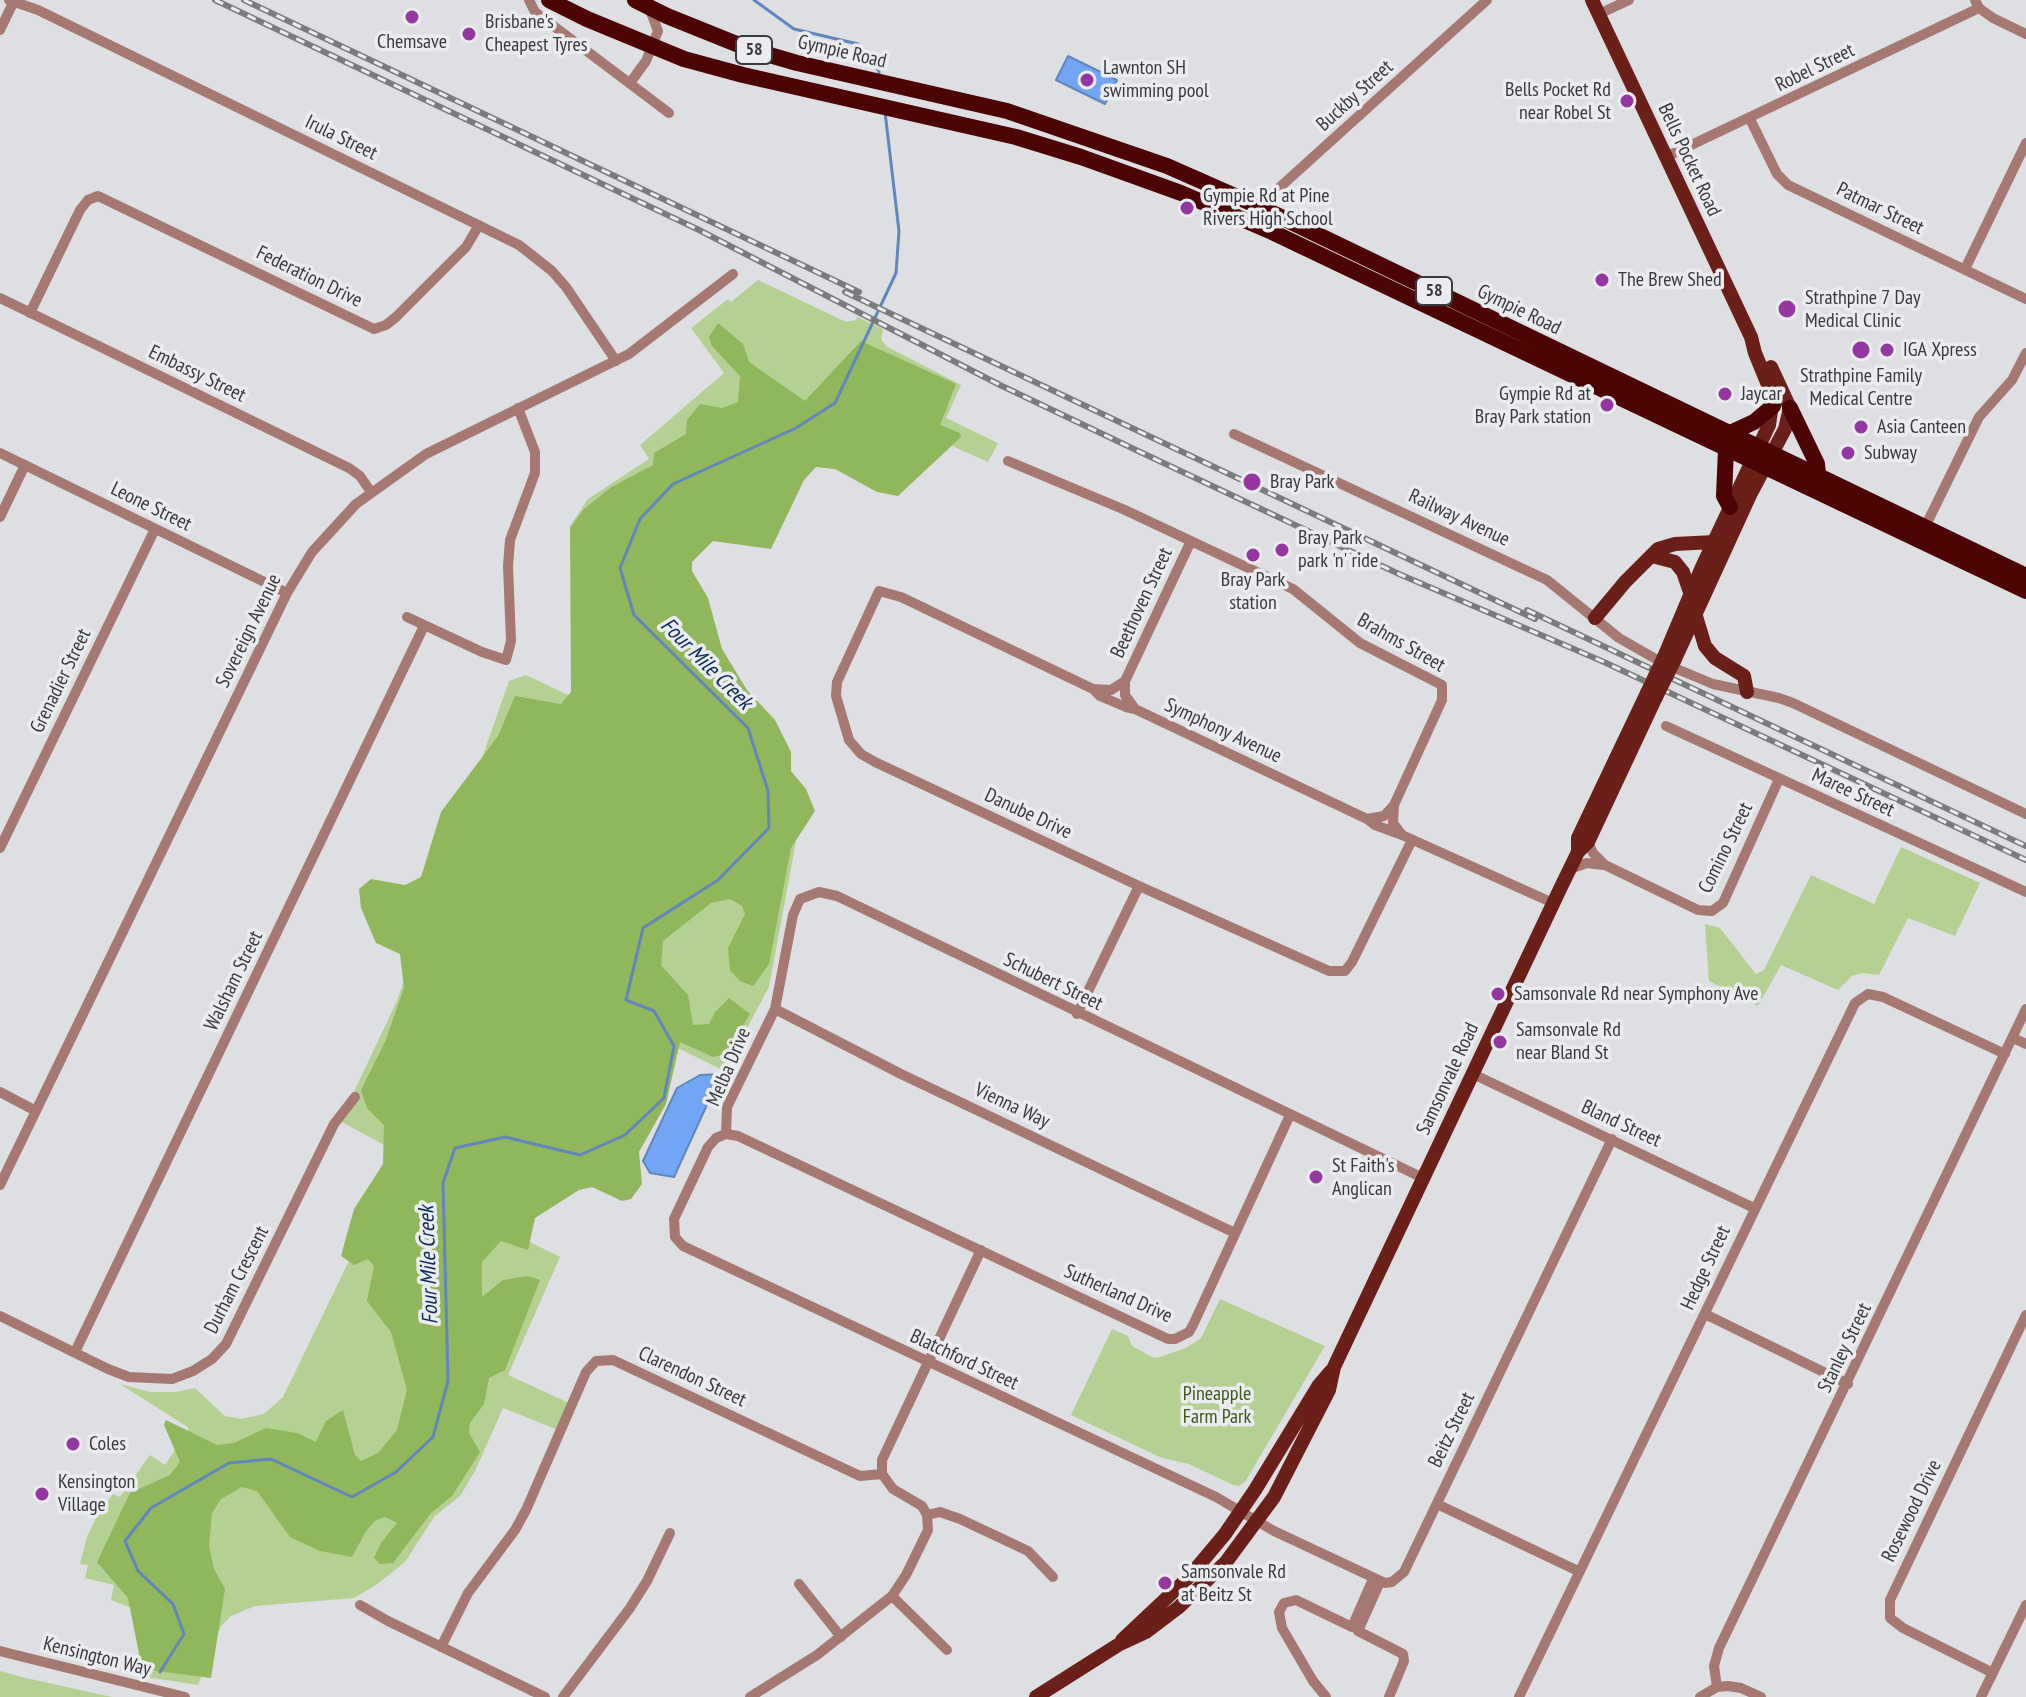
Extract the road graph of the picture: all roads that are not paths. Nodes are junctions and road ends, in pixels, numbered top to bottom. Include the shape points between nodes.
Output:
1 (529, 0) edge
2 (549, 0) edge
3 (1466, 0) edge
4 (1487, 0) edge
5 (1592, 0) edge
6 (1629, 0) edge
7 (11, 2) edge
8 (642, 4) edge
9 (1977, 4) edge
10 (1474, 12) junction
11 (1599, 14) junction
12 (0, 30) edge
13 (2026, 34) edge
14 (652, 47) junction
15 (630, 83) junction
16 (937, 94) junction
17 (669, 113) dead end
18 (938, 119) junction
19 (1750, 119) junction
20 (2026, 143) edge
21 (1666, 157) junction
22 (1260, 207) junction
23 (1251, 222) junction
24 (479, 225) junction
25 (1965, 269) junction
26 (733, 274) dead end
27 (0, 298) edge
28 (2026, 299) edge
29 (30, 313) junction
30 (1751, 337) junction
31 (2026, 353) edge
32 (616, 361) junction
33 (1773, 406) junction
34 (518, 408) junction
35 (1790, 408) junction
36 (1234, 434) dead end
37 (1728, 441) junction
38 (0, 453) edge
39 (1762, 458) junction
40 (1008, 461) dead end
41 (25, 465) junction
42 (1818, 475) junction
43 (371, 492) junction
44 (1730, 507) junction
45 (0, 517) edge
46 (1925, 527) junction
47 (155, 529) junction
48 (1191, 541) junction
49 (1714, 542) junction
50 (1652, 556) junction
51 (2026, 576) edge
52 (879, 591) joint
53 (2026, 591) edge
54 (287, 593) junction
55 (1691, 595) junction
56 (1695, 613) junction
57 (407, 617) dead end
58 (1595, 618) junction
59 (424, 626) junction
60 (1667, 661) junction
61 (1125, 681) junction
62 (1093, 689) junction
63 (1747, 692) junction
64 (1135, 709) junction
65 (1666, 726) dead end
66 (1779, 779) junction
67 (1394, 805) junction
68 (2026, 814) edge
69 (1367, 819) junction
70 (1407, 838) junction
71 (1583, 847) junction
72 (0, 848) edge
73 (1605, 865) junction
74 (1570, 869) junction
75 (1139, 886) junction
76 (2026, 892) edge
77 (800, 899) joint
78 (1553, 903) junction
79 (775, 1009) junction
80 (2026, 1009) edge
81 (1077, 1014) junction
82 (2013, 1038) junction
83 (2026, 1044) edge
84 (2005, 1054) junction
85 (1473, 1074) junction
86 (0, 1092) edge
87 (355, 1097) dead end
88 (36, 1111) junction
89 (1290, 1115) junction
90 (726, 1134) junction
91 (1612, 1139) junction
92 (1423, 1178) junction
93 (0, 1185) edge
94 (1754, 1208) junction
95 (1235, 1233) junction
96 (675, 1237) joint
97 (981, 1250) junction
98 (1705, 1314) junction
99 (2026, 1315) edge
100 (0, 1316) edge
101 (75, 1352) junction
102 (928, 1363) junction
103 (1334, 1367) junction
104 (1848, 1384) junction
105 (882, 1474) junction
106 (1437, 1504) junction
107 (1241, 1511) junction
108 (927, 1515) junction
109 (1258, 1522) junction
110 (670, 1533) dead end
111 (1578, 1571) junction
112 (1053, 1577) dead end
113 (1376, 1580) junction
114 (799, 1584) dead end
115 (892, 1596) junction
116 (360, 1605) dead end
117 (2026, 1605) edge
118 (841, 1637) junction
119 (1118, 1645) junction
120 (441, 1647) junction
121 (947, 1650) dead end
122 (0, 1651) edge
123 (1993, 1673) junction
124 (1717, 1687) junction
125 (180, 1696) edge
126 (545, 1697) edge
127 (563, 1697) edge
128 (750, 1697) edge
129 (1036, 1697) edge
130 (1326, 1697) edge
131 (1389, 1697) edge
132 (1519, 1697) edge
133 (1700, 1697) edge
134 (1761, 1697) edge
135 (1981, 1697) edge

1 - 15 street via 535,12
2 - 14 highway, Gympie Road / 58
3 - 10 street
4 - 10 street, Buckby Street
5 - 11 main road, Bells Pocket Road
6 - 11 street
7 - 12 street
7 - 24 street, Irula Street via 38,10
8 - 14 street, Gympie Road via 657,28
8 - 16 highway, Gympie Road / 58 via 749,49
9 - 13 street
9 - 19 street, Robel Street
10 - 22 street, Buckby Street
11 - 21 main road, Bells Pocket Road
14 - 15 street
14 - 18 highway, Gympie Road / 58 via 743,75
15 - 17 street
16 - 18 street via 933,105
16 - 22 highway, Gympie Road / 58 via 1090,137
18 - 23 highway, Gympie Road / 58 via 1094,161
19 - 21 street, Robel Street
19 - 25 street, Patmar Street via 1777,174 1788,185
20 - 25 street
21 - 30 main road, Bells Pocket Road
22 - 23 street, Buckby Street
22 - 37 highway, Gympie Road / 58
23 - 37 highway, Gympie Road / 58
24 - 29 street, Federation Drive via 466,247 396,317 374,329 90,193
24 - 32 street, Irula Street via 519,245 552,271
25 - 28 street, Patmar Street
26 - 32 street, Sovereign Avenue
27 - 29 street, Embassy Street
29 - 43 street, Embassy Street via 349,468
30 - 33 main road, Bells Pocket Road
30 - 35 main road, Bells Pocket Road
31 - 46 street via 2012,380 1979,417
32 - 34 street, Sovereign Avenue
33 - 37 highway
33 - 39 main road
34 - 43 street, Sovereign Avenue via 435,449
34 - 59 street via 535,452 535,473 510,540 511,641 506,660
35 - 39 main road via 1785,429
35 - 42 highway
36 - 58 street, Railway Avenue via 1547,580
37 - 39 highway, Gympie Road / 58
37 - 44 highway via 1724,496
38 - 41 street, Leone Street
39 - 42 highway, Gympie Road / 58
39 - 44 main road, Samsonvale Road
39 - 53 highway, Gympie Road / 58
39 - 56 main road, Samsonvale Road
40 - 48 street
41 - 45 street
41 - 47 street, Leone Street
42 - 46 highway, Gympie Road / 58
43 - 54 street, Sovereign Avenue via 312,552
44 - 49 main road, Samsonvale Road
46 - 51 highway, Gympie Road / 58
47 - 54 street, Leone Street
47 - 72 street, Grenadier Street
48 - 61 street, Beethoven Street
48 - 67 street, Brahms Street via 1293,589 1360,643 1442,685 1442,700
49 - 50 main road via 1667,546
49 - 55 main road, Samsonvale Road
50 - 55 main road via 1675,562
50 - 58 main road
52 - 62 street, Symphony Avenue
52 - 75 street, Danube Drive via 837,682 844,727 861,754
54 - 88 street, Sovereign Avenue
55 - 60 main road, Samsonvale Road
56 - 60 main road, Samsonvale Road
56 - 63 main road via 1710,653 1741,672
57 - 59 street
58 - 60 street, Railway Avenue via 1629,645
59 - 101 street, Walsham Street
60 - 63 street, Railway Avenue via 1713,684
60 - 71 main road, Samsonvale Road, bridge via 1578,838
61 - 62 street via 1111,690
61 - 64 street via 1125,695
62 - 64 street, Symphony Avenue
63 - 68 street, Railway Avenue via 1793,703
64 - 69 street, Symphony Avenue
65 - 66 street, Maree Street
66 - 73 street, Comino Street via 1723,903 1712,911 1698,910
66 - 76 street, Maree Street
67 - 69 street via 1384,816
67 - 70 street via 1393,823
69 - 70 street, Symphony Avenue
70 - 75 street, Danube Drive via 1345,971 1329,971
70 - 78 street, Symphony Avenue
71 - 73 street, Comino Street
71 - 74 main road, Samsonvale Road
73 - 74 street via 1587,863
74 - 78 main road, Samsonvale Road
75 - 81 street
77 - 79 street, Melba Drive
77 - 81 street, Schubert Street via 819,892 837,896
78 - 85 main road, Samsonvale Road
79 - 90 street, Melba Drive via 727,1107
79 - 95 street, Vienna Way
80 - 82 street, Stanley Street
81 - 89 street, Schubert Street
82 - 83 street
82 - 84 street, Stanley Street
84 - 94 street, Hedge Street via 1868,994 1855,1003
84 - 104 street, Stanley Street
85 - 91 street, Bland Street
85 - 92 main road, Samsonvale Road
86 - 88 street
87 - 101 street, Durham Crescent via 334,1124 238,1323 212,1359 172,1379 129,1377
88 - 93 street, Sovereign Avenue
89 - 92 street
89 - 95 street, Sutherland Drive
90 - 96 street, Melba Drive via 708,1147 674,1219
90 - 97 street, Sutherland Drive
91 - 94 street, Bland Street
91 - 106 street, Beitz Street
92 - 103 main road, Samsonvale Road
94 - 98 street, Hedge Street
95 - 97 street, Sutherland Drive via 1193,1325 1175,1339
96 - 102 street, Blatchford Street via 683,1246
97 - 102 street
98 - 104 street
98 - 111 street, Hedge Street
99 - 123 street, Rosewood Drive via 1890,1600 1890,1618 1903,1628
100 - 101 street, Durham Crescent
102 - 105 street via 882,1460
102 - 107 street, Blatchford Street
103 - 107 main road, Samsonvale Road
103 - 109 main road, Samsonvale Road via 1329,1390 1297,1456
104 - 124 street, Stanley Street via 1719,1648 1714,1666
105 - 108 street
105 - 120 street, Clarendon Street via 860,1476 613,1360 596,1361 586,1372 526,1510 468,1593
106 - 111 street
106 - 113 street, Beitz Street via 1404,1572 1392,1582
107 - 109 street
107 - 119 main road, Samsonvale Road via 1189,1577
108 - 112 street via 950,1515 1028,1551
108 - 115 street via 928,1530
109 - 113 street
109 - 119 main road, Samsonvale Road via 1179,1607
110 - 127 street via 630,1608
111 - 132 street, Hedge Street
113 - 130 street via 1352,1627 1296,1600 1284,1603 1279,1612 1282,1628
113 - 131 street via 1358,1631 1403,1654
114 - 118 street
115 - 118 street
115 - 121 street
116 - 120 street
117 - 123 street
118 - 128 street
119 - 129 main road, Samsonvale Road
120 - 126 street
122 - 125 street, Kensington Way
123 - 135 street
124 - 133 street
124 - 134 street via 1741,1688

